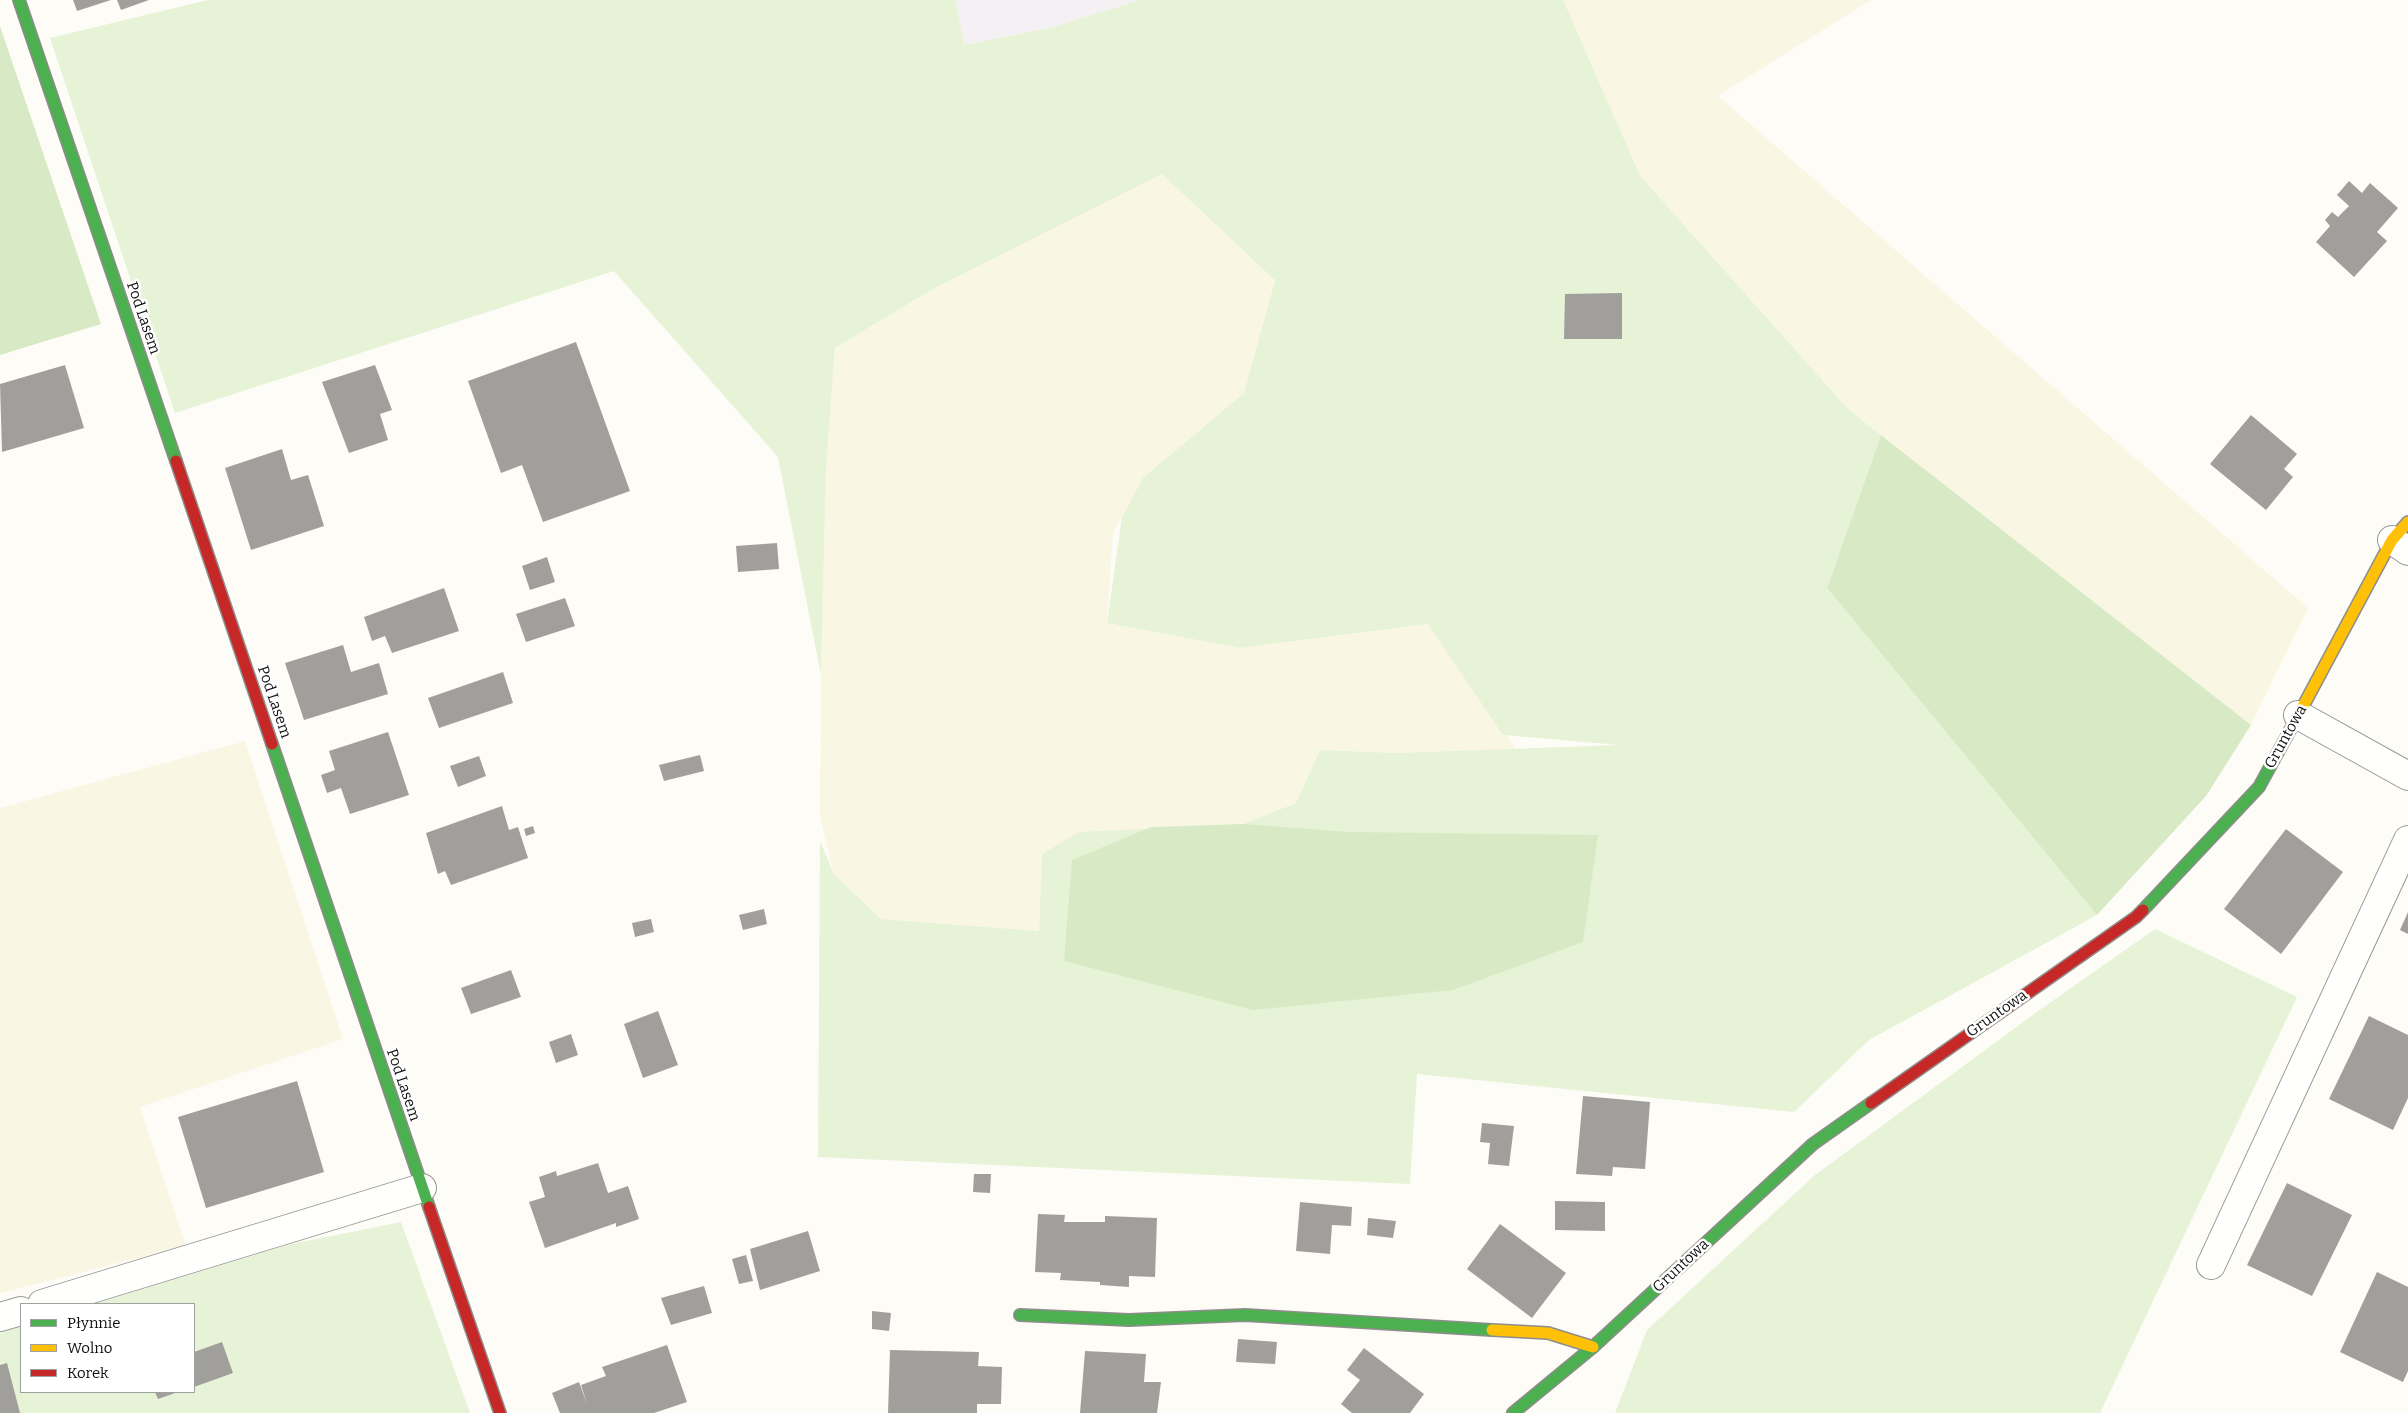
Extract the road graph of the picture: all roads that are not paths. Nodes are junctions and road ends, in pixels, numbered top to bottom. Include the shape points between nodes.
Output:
1 (18, 0) edge
2 (2403, 538) edge
3 (2298, 715) junction
4 (2408, 776) edge
5 (2408, 840) edge
6 (422, 1188) junction
7 (2211, 1265) dead end
8 (45, 1303) edge
9 (20, 1310) edge
10 (1020, 1315) dead end
11 (0, 1317) edge
12 (1593, 1347) junction
13 (500, 1413) edge
14 (1513, 1413) edge

1 - 6 street, Pod Lasem
2 - 3 street, Gruntowa
3 - 4 street
3 - 12 street, Gruntowa via 2259,787 2136,917 1813,1144
5 - 7 street
6 - 8 street
6 - 13 street, Pod Lasem
9 - 11 street
10 - 12 street via 1129,1320 1245,1315 1548,1334
12 - 14 street, Gruntowa

